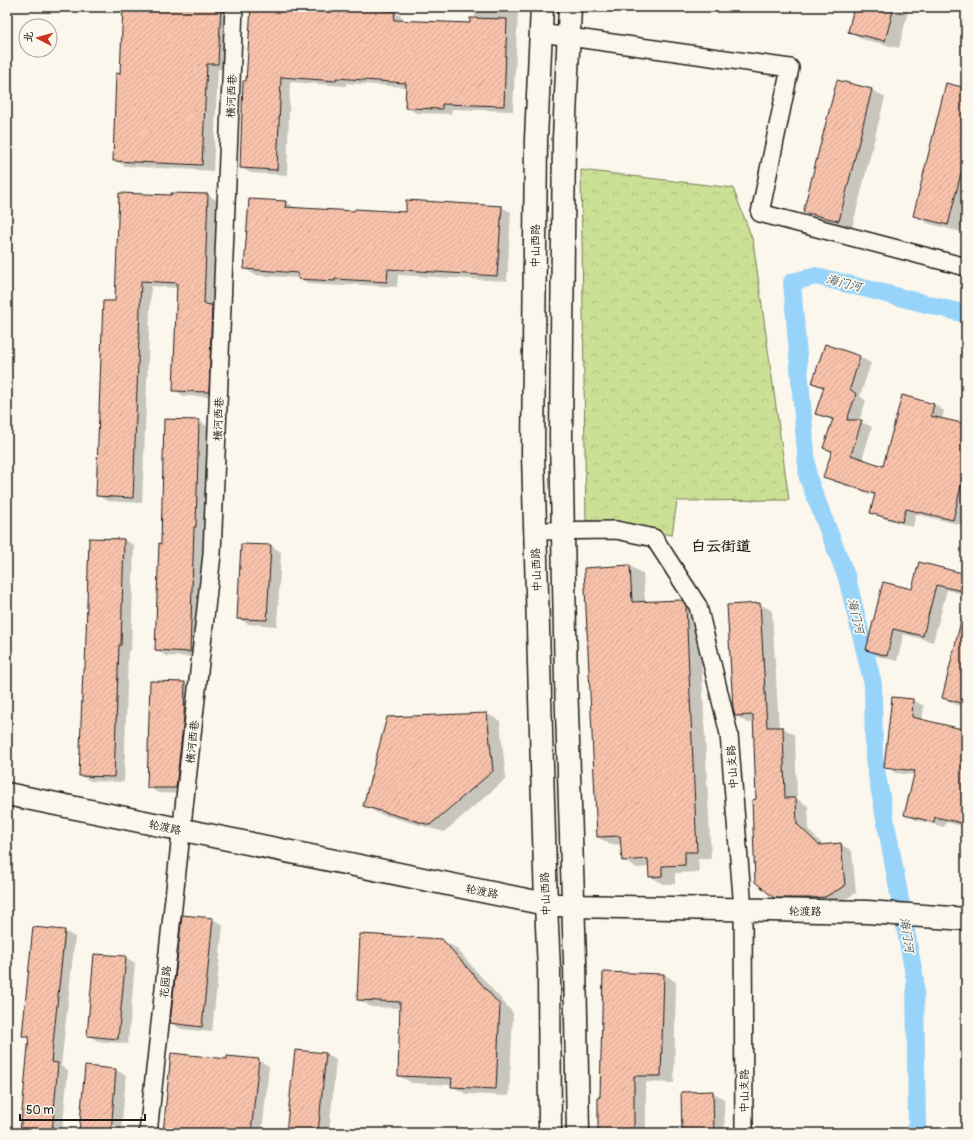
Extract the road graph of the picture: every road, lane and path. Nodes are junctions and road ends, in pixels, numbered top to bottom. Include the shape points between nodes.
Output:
1 (234, 7) edge
2 (542, 7) edge
3 (570, 7) edge
4 (541, 33) junction
5 (568, 37) junction
6 (966, 267) edge
7 (535, 531) junction
8 (563, 531) junction
9 (7, 794) edge
10 (182, 830) junction
11 (546, 904) junction
12 (573, 906) junction
13 (743, 909) junction
14 (966, 919) edge
15 (148, 1133) edge
16 (550, 1133) edge
17 (578, 1133) edge
18 (744, 1133) edge

1 - 10 street, 横河西巷 via 212,554
2 - 4 main road, 中山西路
3 - 5 main road
4 - 5 street
4 - 7 main road, 中山西路 via 536,147 533,447
5 - 6 street via 790,68 760,213
5 - 8 main road via 561,437
7 - 8 street, 中山支路
7 - 11 main road, 中山西路
8 - 12 main road
8 - 13 street, 中山支路 via 616,530 654,538 698,606 729,734
9 - 10 main road, 轮渡路
10 - 11 main road, 轮渡路
10 - 15 street, 花园路
11 - 12 main road, 轮渡路
11 - 16 main road, 中山西路
12 - 13 main road, 轮渡路
12 - 17 main road
13 - 14 main road, 轮渡路 via 867,912
13 - 18 street, 中山支路

